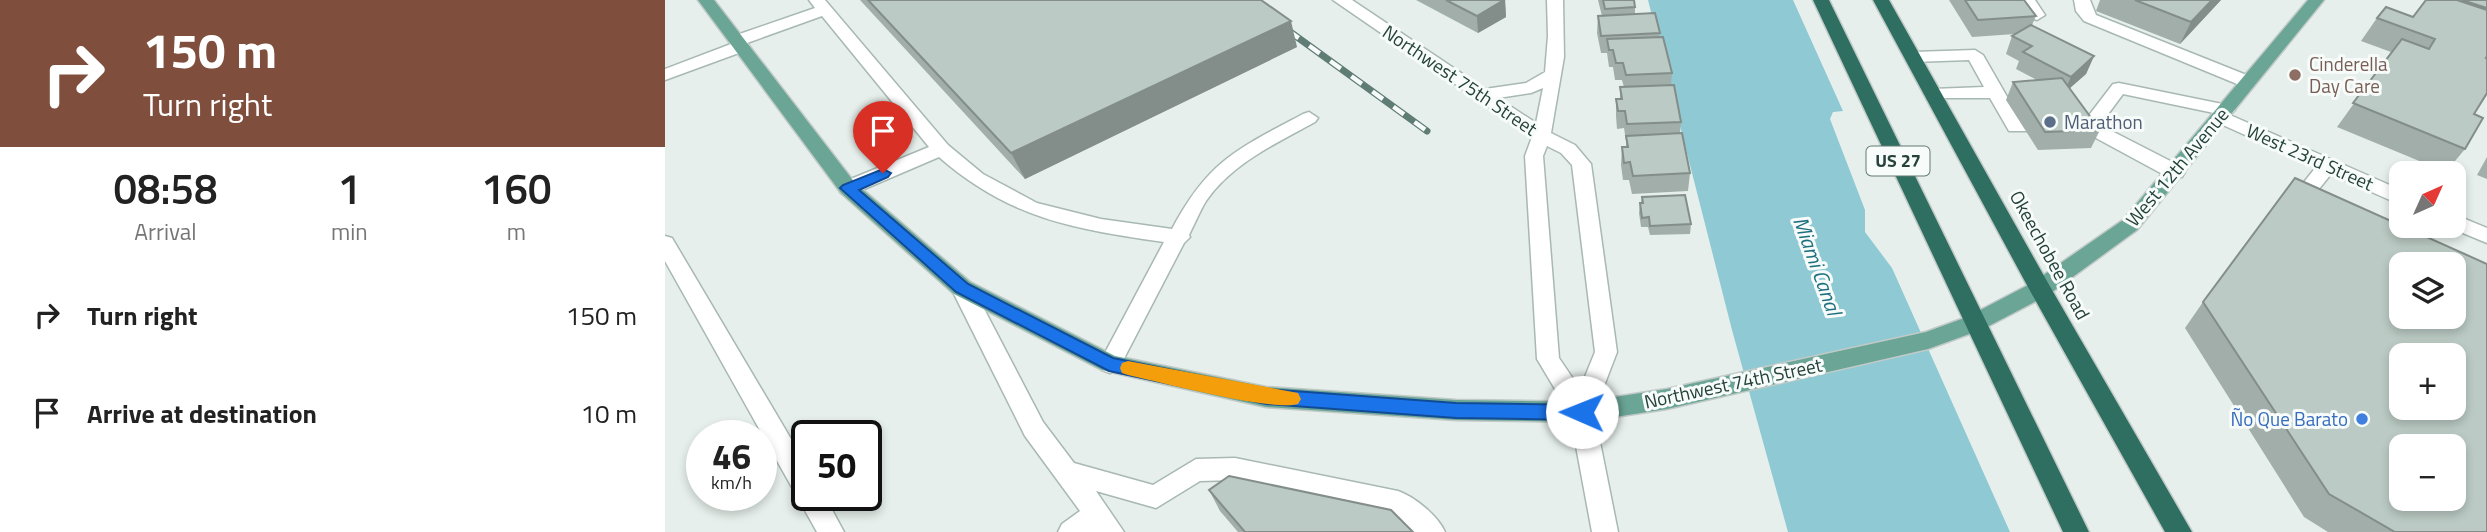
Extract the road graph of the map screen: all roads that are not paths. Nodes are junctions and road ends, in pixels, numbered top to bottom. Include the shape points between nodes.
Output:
1 (706, 0) edge
2 (1341, 0) edge
3 (1555, 0) edge
4 (1821, 0) edge
5 (1881, 0) edge
6 (2027, 0) edge
7 (2082, 0) edge
8 (2316, 0) edge
9 (821, 5) edge
10 (2037, 15) edge
11 (739, 43) junction
12 (1913, 57) junction
13 (665, 75) edge
14 (1552, 75) junction
15 (2248, 82) junction
16 (1996, 92) junction
17 (1483, 94) junction
18 (1933, 94) junction
19 (2223, 114) junction
20 (1309, 118) dead end
21 (2023, 127) dead end
22 (1543, 136) junction
23 (941, 149) junction
24 (2328, 165) junction
25 (2175, 172) junction
26 (848, 188) junction
27 (2389, 193) edge
28 (2340, 213) edge
29 (2466, 227) edge
30 (2487, 236) edge
31 (1180, 237) junction
32 (665, 243) edge
33 (962, 288) junction
34 (2040, 289) junction
35 (1975, 323) junction
36 (1109, 364) junction
37 (1582, 412) junction
38 (791, 461) edge
39 (1066, 472) junction
40 (819, 511) edge
41 (1104, 523) edge
42 (831, 532) edge
43 (1072, 532) edge
44 (1432, 532) edge
45 (1605, 532) edge
46 (2076, 532) edge
47 (2179, 532) edge

1 - 11 main road, Northwest 74th Street
2 - 17 street, Northwest 75th Street
3 - 14 street
4 - 35 highway, US 27
5 - 12 highway, Okeechobee Road / US 27
6 - 10 street
7 - 15 street via 2090,18
8 - 15 main road, West 12th Avenue
9 - 11 street
9 - 23 street
11 - 13 street
11 - 26 main road, Northwest 74th Street
12 - 16 street via 1975,55
12 - 18 highway, Okeechobee Road / US 27
14 - 17 street via 1531,88
14 - 22 street
15 - 19 main road, West 12th Avenue
16 - 18 street
16 - 21 street via 2015,127
17 - 22 street, Northwest 75th Street
18 - 34 highway, Okeechobee Road / US 27
19 - 24 street, West 23rd Street
19 - 25 main road, West 12th Avenue
19 - 25 street, West 23rd Street via 2119,88 2082,126
20 - 31 street via 1240,155 1214,176
22 - 37 street via 1534,156 1548,359
22 - 37 street, Northwest 75th Street via 1568,149 1581,164 1605,352
23 - 26 street
23 - 31 street via 976,179 1031,208 1101,226
24 - 27 street, West 23rd Street
24 - 28 street via 2303,196
25 - 34 main road, West 12th Avenue via 2130,225
26 - 33 main road, Northwest 74th Street
29 - 30 street
31 - 36 street
32 - 38 street
33 - 36 main road, Northwest 74th Street
33 - 39 street, Northwest 74th Street via 1034,429
34 - 35 main road, West 12th Avenue
34 - 47 highway, Okeechobee Road / US 27
35 - 37 main road, Northwest 74th Street via 1928,340 1667,398
35 - 46 highway, US 27
36 - 37 main road, Northwest 74th Street via 1266,397 1456,410
37 - 45 street
39 - 41 street, Northwest 74th Street
39 - 44 street via 1156,497 1196,470 1234,469 1398,502
40 - 42 street
41 - 43 street

